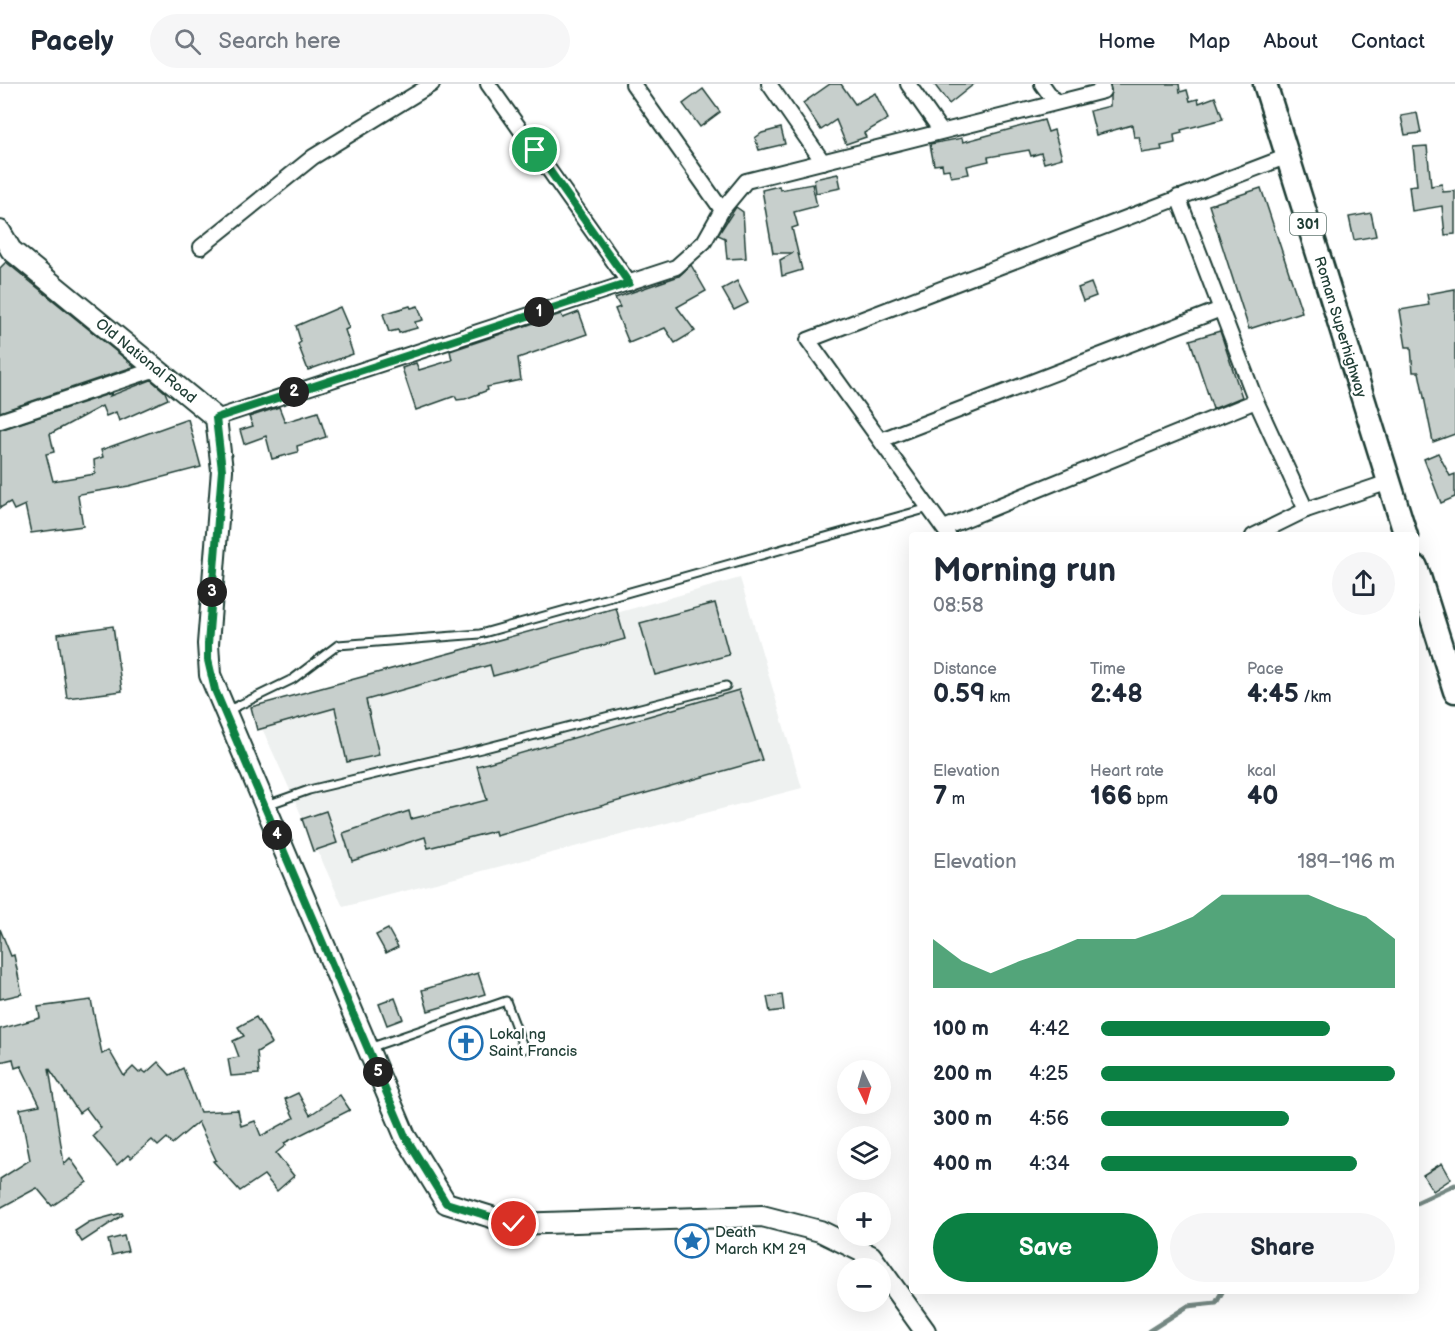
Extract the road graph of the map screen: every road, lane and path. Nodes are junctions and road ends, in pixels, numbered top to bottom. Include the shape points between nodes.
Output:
1 (432, 84) edge
2 (488, 84) edge
3 (633, 84) edge
4 (769, 84) edge
5 (908, 84) edge
6 (1042, 84) edge
7 (1101, 84) edge
8 (1264, 84) edge
9 (1055, 102) junction
10 (941, 131) junction
11 (1288, 156) junction
12 (823, 162) junction
13 (1178, 197) junction
14 (722, 210) junction
15 (0, 231) edge
16 (201, 247) dead end
17 (629, 283) junction
18 (1221, 309) junction
19 (156, 369) junction
20 (1256, 400) junction
21 (216, 418) junction
22 (0, 421) edge
23 (881, 440) junction
24 (1389, 482) junction
25 (929, 508) junction
26 (1306, 510) junction
27 (946, 532) edge
28 (1261, 532) edge
29 (1405, 532) edge
30 (1419, 577) edge
31 (726, 686) dead end
32 (1455, 691) edge
33 (225, 712) junction
34 (264, 806) junction
35 (368, 1048) junction
36 (524, 1048) dead end
37 (925, 1331) edge

1 - 16 street via 313,157
2 - 17 street
3 - 14 street
4 - 12 street
5 - 10 street
6 - 9 street
7 - 9 street via 1103,91
8 - 11 main road, Roman Superhighway / 301
9 - 10 street
10 - 12 street
11 - 13 street
11 - 24 main road, Roman Superhighway / 301
12 - 14 street via 746,181
13 - 18 street
13 - 23 street via 808,339
14 - 17 street via 704,242 676,267
15 - 19 main road, Old National Road via 11,250
17 - 21 street
18 - 20 street
18 - 23 street
19 - 21 main road, Old National Road
19 - 22 street
20 - 26 street
20 - 27 street
21 - 33 main road via 222,470 208,660
23 - 25 street
24 - 26 street
24 - 29 main road, Roman Superhighway / 301
25 - 27 street
25 - 33 lane via 480,634 338,645 293,679
26 - 28 street
30 - 32 main road
31 - 34 lane via 309,789
33 - 34 main road
34 - 35 main road
35 - 36 lane via 506,1001
35 - 37 main road via 405,1136 446,1203 514,1224 762,1216 820,1231 871,1256

